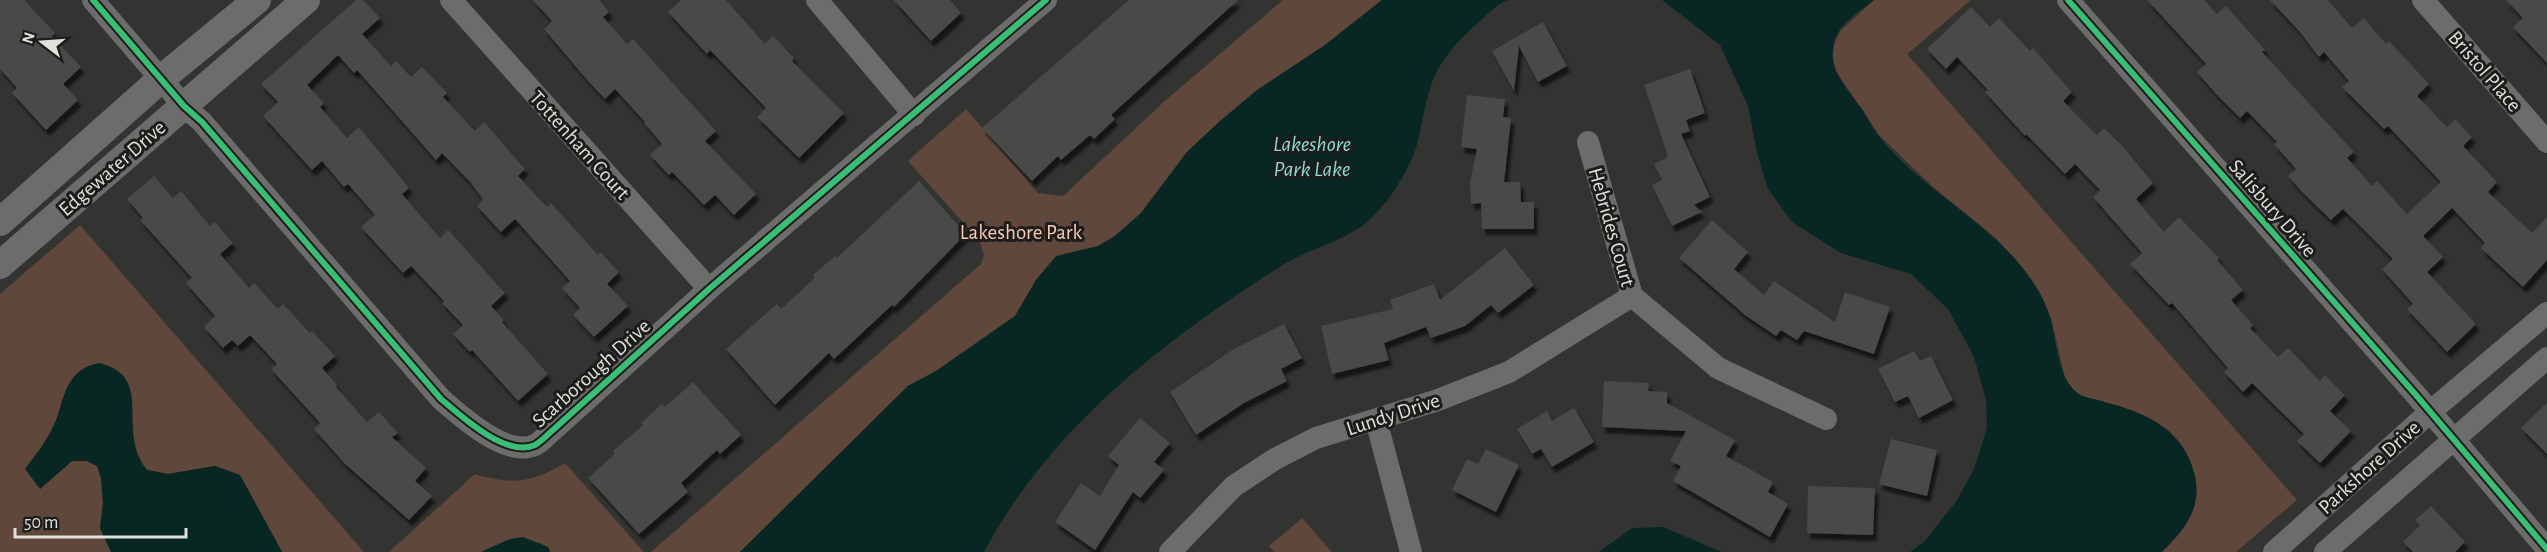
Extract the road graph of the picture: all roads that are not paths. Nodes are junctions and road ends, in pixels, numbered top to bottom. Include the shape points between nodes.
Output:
1 (93, 0) edge
2 (257, 0) edge
3 (306, 0) edge
4 (451, 0) edge
5 (817, 0) edge
6 (1046, 0) edge
7 (2068, 0) edge
8 (2423, 0) edge
9 (161, 79) junction
10 (184, 106) junction
11 (914, 115) junction
12 (1588, 142) dead end
13 (2547, 142) edge
14 (0, 222) edge
15 (0, 265) edge
16 (709, 289) junction
17 (1632, 296) junction
18 (2547, 313) edge
19 (2547, 358) edge
20 (2430, 412) junction
21 (1826, 418) dead end
22 (1376, 420) junction
23 (2453, 438) junction
24 (2547, 549) edge
25 (1170, 552) edge
26 (1411, 552) edge
27 (2274, 552) edge
28 (2325, 552) edge

1 - 9 street, Scarborough Drive
2 - 9 street, Edgewater Drive
3 - 10 street, Edgewater Drive
4 - 16 street, Tottenham Court
5 - 11 street
6 - 11 street, Scarborough Drive
7 - 20 street, Salisbury Drive
8 - 13 street, Bristol Place
9 - 10 street, Scarborough Drive
9 - 14 street, Edgewater Drive
10 - 15 street, Edgewater Drive
10 - 16 street, Scarborough Drive via 441,399 476,429 515,447 535,445
11 - 16 street, Scarborough Drive
12 - 17 street, Hebrides Court
17 - 21 street, Hebrides Court via 1718,368
17 - 22 street, Lundy Drive via 1509,372
18 - 20 street, Parkshore Drive
19 - 23 street, Parkshore Drive
20 - 23 street, Salisbury Drive
20 - 27 street, Parkshore Drive
22 - 25 street, Lundy Drive via 1316,438 1275,459 1234,486
22 - 26 street
23 - 24 street, Salisbury Drive
23 - 28 street, Parkshore Drive

